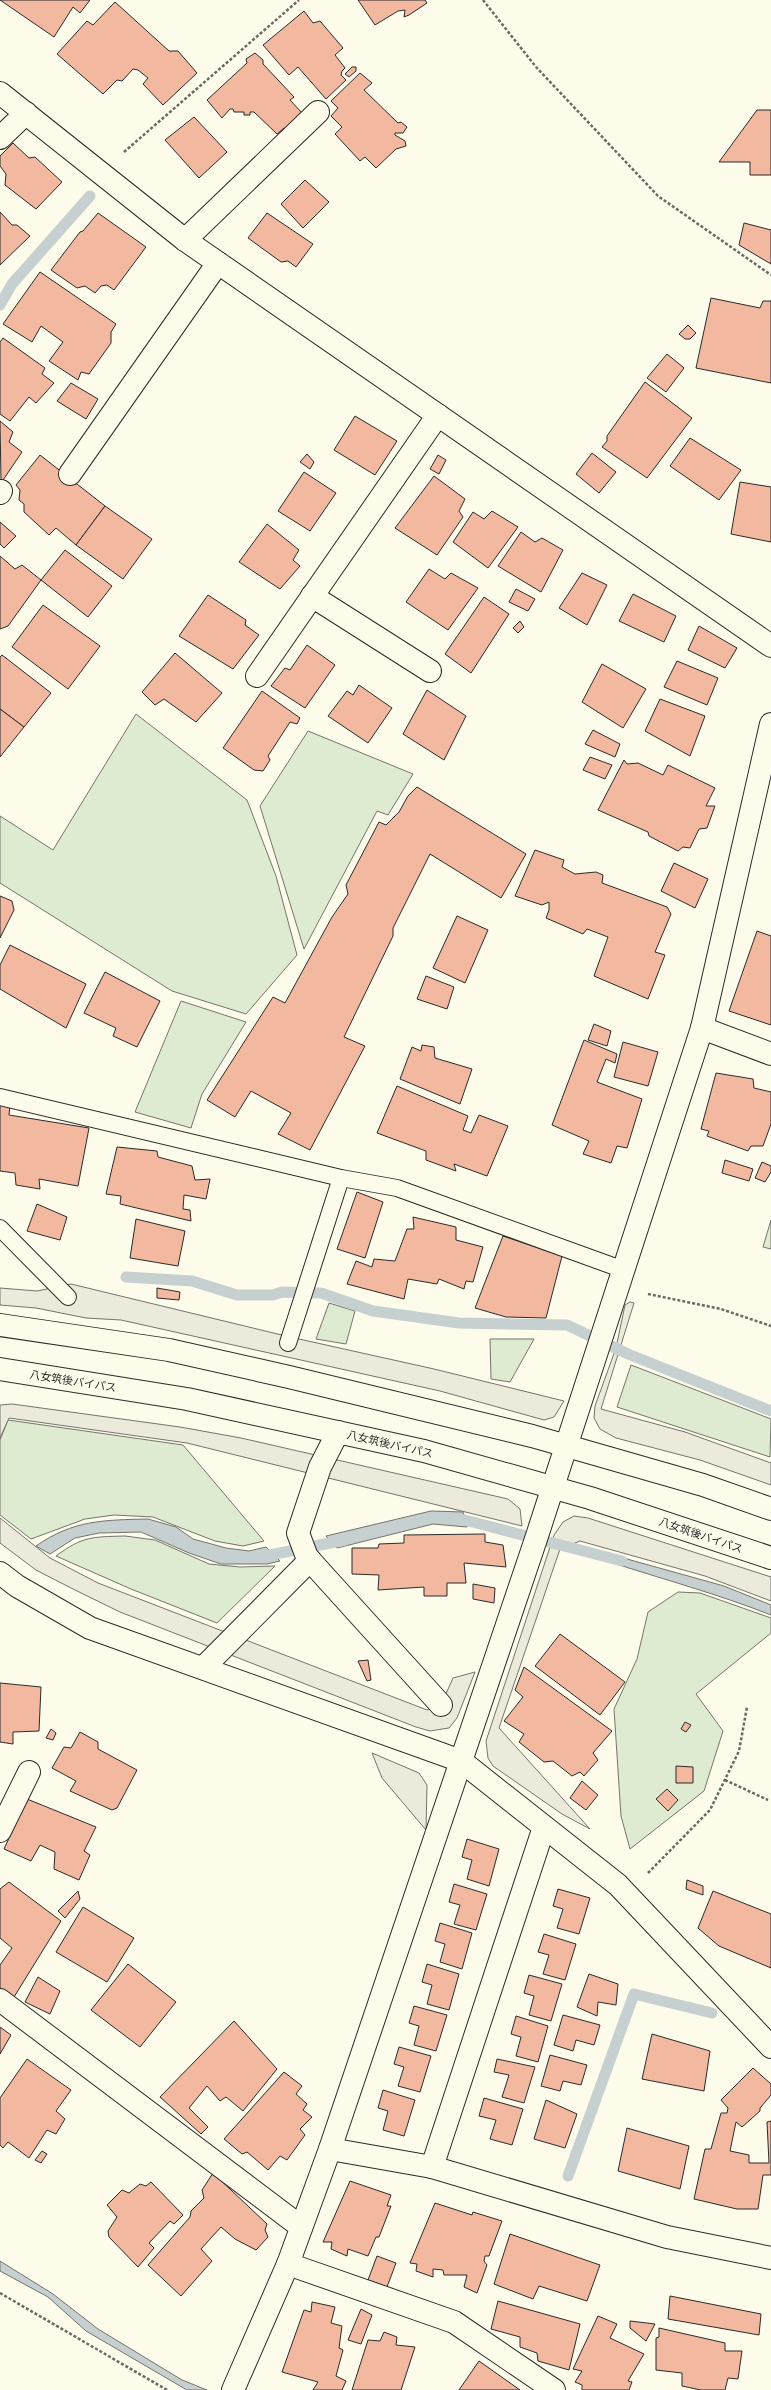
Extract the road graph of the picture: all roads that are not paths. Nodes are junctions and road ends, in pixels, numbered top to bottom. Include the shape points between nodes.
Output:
1 (0, 92) edge
2 (318, 112) dead end
3 (26, 113) junction
4 (0, 138) edge
5 (185, 240) junction
6 (218, 263) junction
7 (438, 415) junction
8 (70, 474) dead end
9 (312, 596) junction
10 (771, 646) edge
11 (430, 671) dead end
12 (257, 676) dead end
13 (771, 724) edge
14 (702, 1028) junction
15 (771, 1054) edge
16 (0, 1097) edge
17 (341, 1178) junction
18 (0, 1228) edge
19 (621, 1279) junction
20 (68, 1297) dead end
21 (0, 1325) edge
22 (288, 1343) dead end
23 (0, 1369) edge
24 (338, 1432) junction
25 (566, 1447) junction
26 (552, 1489) junction
27 (771, 1509) edge
28 (771, 1558) edge
29 (310, 1560) junction
30 (0, 1573) edge
31 (203, 1668) junction
32 (441, 1705) dead end
33 (461, 1762) junction
34 (29, 1772) dead end
35 (544, 1827) junction
36 (0, 1831) edge
37 (0, 2000) edge
38 (771, 2047) edge
39 (330, 2149) junction
40 (432, 2167) junction
41 (302, 2227) junction
42 (771, 2258) edge
43 (288, 2264) junction
44 (233, 2390) edge
45 (554, 2390) edge

1 - 3 main road
2 - 5 main road
3 - 4 main road
3 - 5 main road
5 - 6 main road
6 - 7 main road
6 - 8 main road
7 - 9 main road
7 - 10 main road
9 - 11 main road
9 - 12 main road
13 - 14 main road
14 - 15 main road
14 - 19 main road
16 - 17 lane
17 - 19 lane via 397,1188
17 - 22 lane
18 - 20 lane
19 - 25 main road
21 - 25 main road via 169,1350 289,1376 532,1436
23 - 24 main road, 八女筑後バイパス via 187,1398
24 - 26 main road, 八女筑後バイパス via 424,1451
24 - 29 main road via 320,1467 298,1533
25 - 26 main road
25 - 27 main road via 703,1485
26 - 28 main road, 八女筑後バイパス via 680,1527
26 - 33 main road
29 - 31 main road
29 - 32 main road
30 - 31 main road via 17,1586 90,1628
31 - 33 main road
33 - 35 main road
33 - 39 main road
34 - 36 main road
35 - 38 main road via 618,1885
35 - 40 main road
37 - 41 main road
39 - 40 main road
39 - 41 main road
40 - 42 main road via 667,2237
41 - 43 main road
43 - 44 main road
43 - 45 main road via 454,2322

